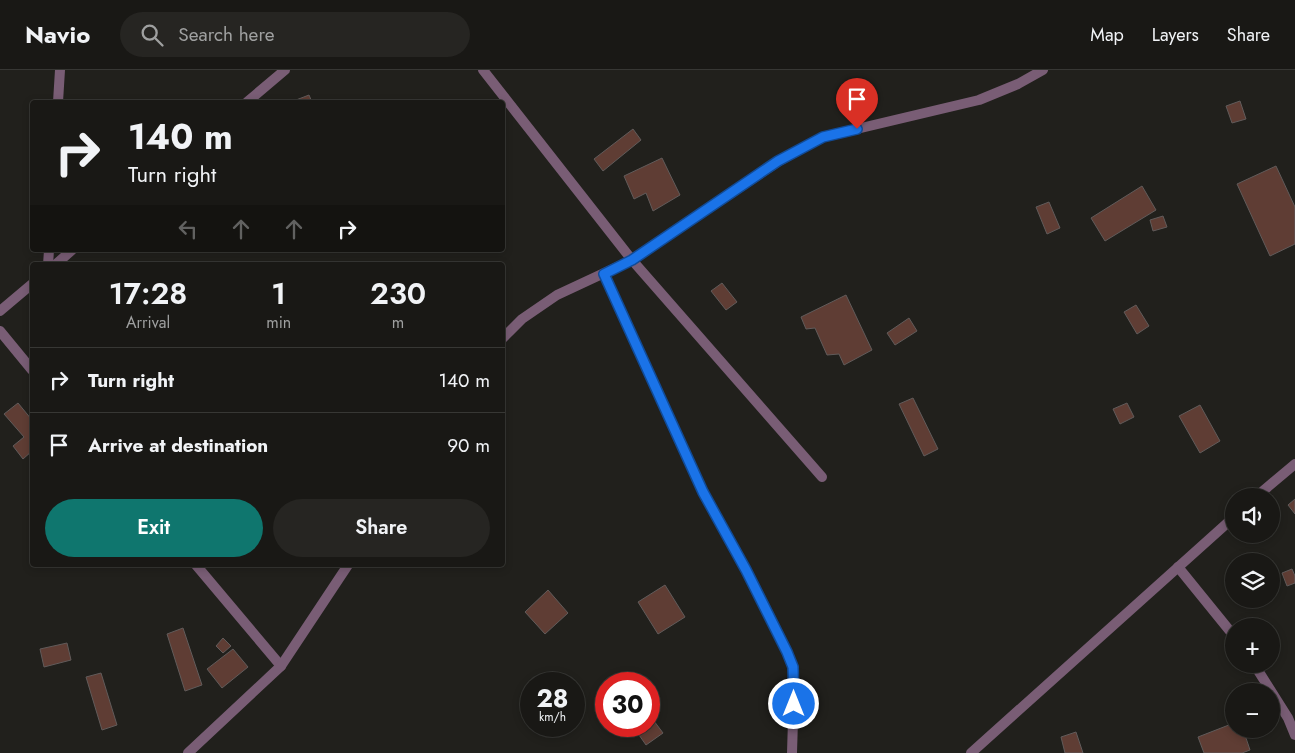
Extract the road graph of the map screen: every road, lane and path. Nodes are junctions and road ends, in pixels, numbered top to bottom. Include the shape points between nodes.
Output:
1 (60, 70) edge
2 (285, 70) edge
3 (484, 70) edge
4 (1044, 70) edge
5 (58, 100) edge
6 (249, 100) edge
7 (70, 252) edge
8 (632, 260) junction
9 (58, 262) edge
10 (604, 274) junction
11 (30, 286) edge
12 (0, 311) edge
13 (0, 331) edge
14 (505, 336) edge
15 (30, 368) edge
16 (1295, 464) edge
17 (822, 477) dead end
18 (1266, 488) edge
19 (1225, 525) edge
20 (198, 567) edge
21 (347, 567) edge
22 (1178, 567) junction
23 (1225, 625) edge
24 (281, 666) junction
25 (1260, 673) edge
26 (1295, 735) edge
27 (976, 751) edge
28 (188, 753) edge
29 (792, 753) edge

1 - 5 street
2 - 6 street
3 - 8 street
4 - 8 street via 979,100 823,137 778,161
7 - 9 street
8 - 10 street
8 - 17 street
10 - 14 street via 556,295 522,319
10 - 29 street via 703,492 746,570 793,667
11 - 12 street
13 - 15 street
16 - 18 street
19 - 22 street
20 - 24 street
21 - 24 street
22 - 23 street
22 - 27 street
24 - 28 street
25 - 26 street

